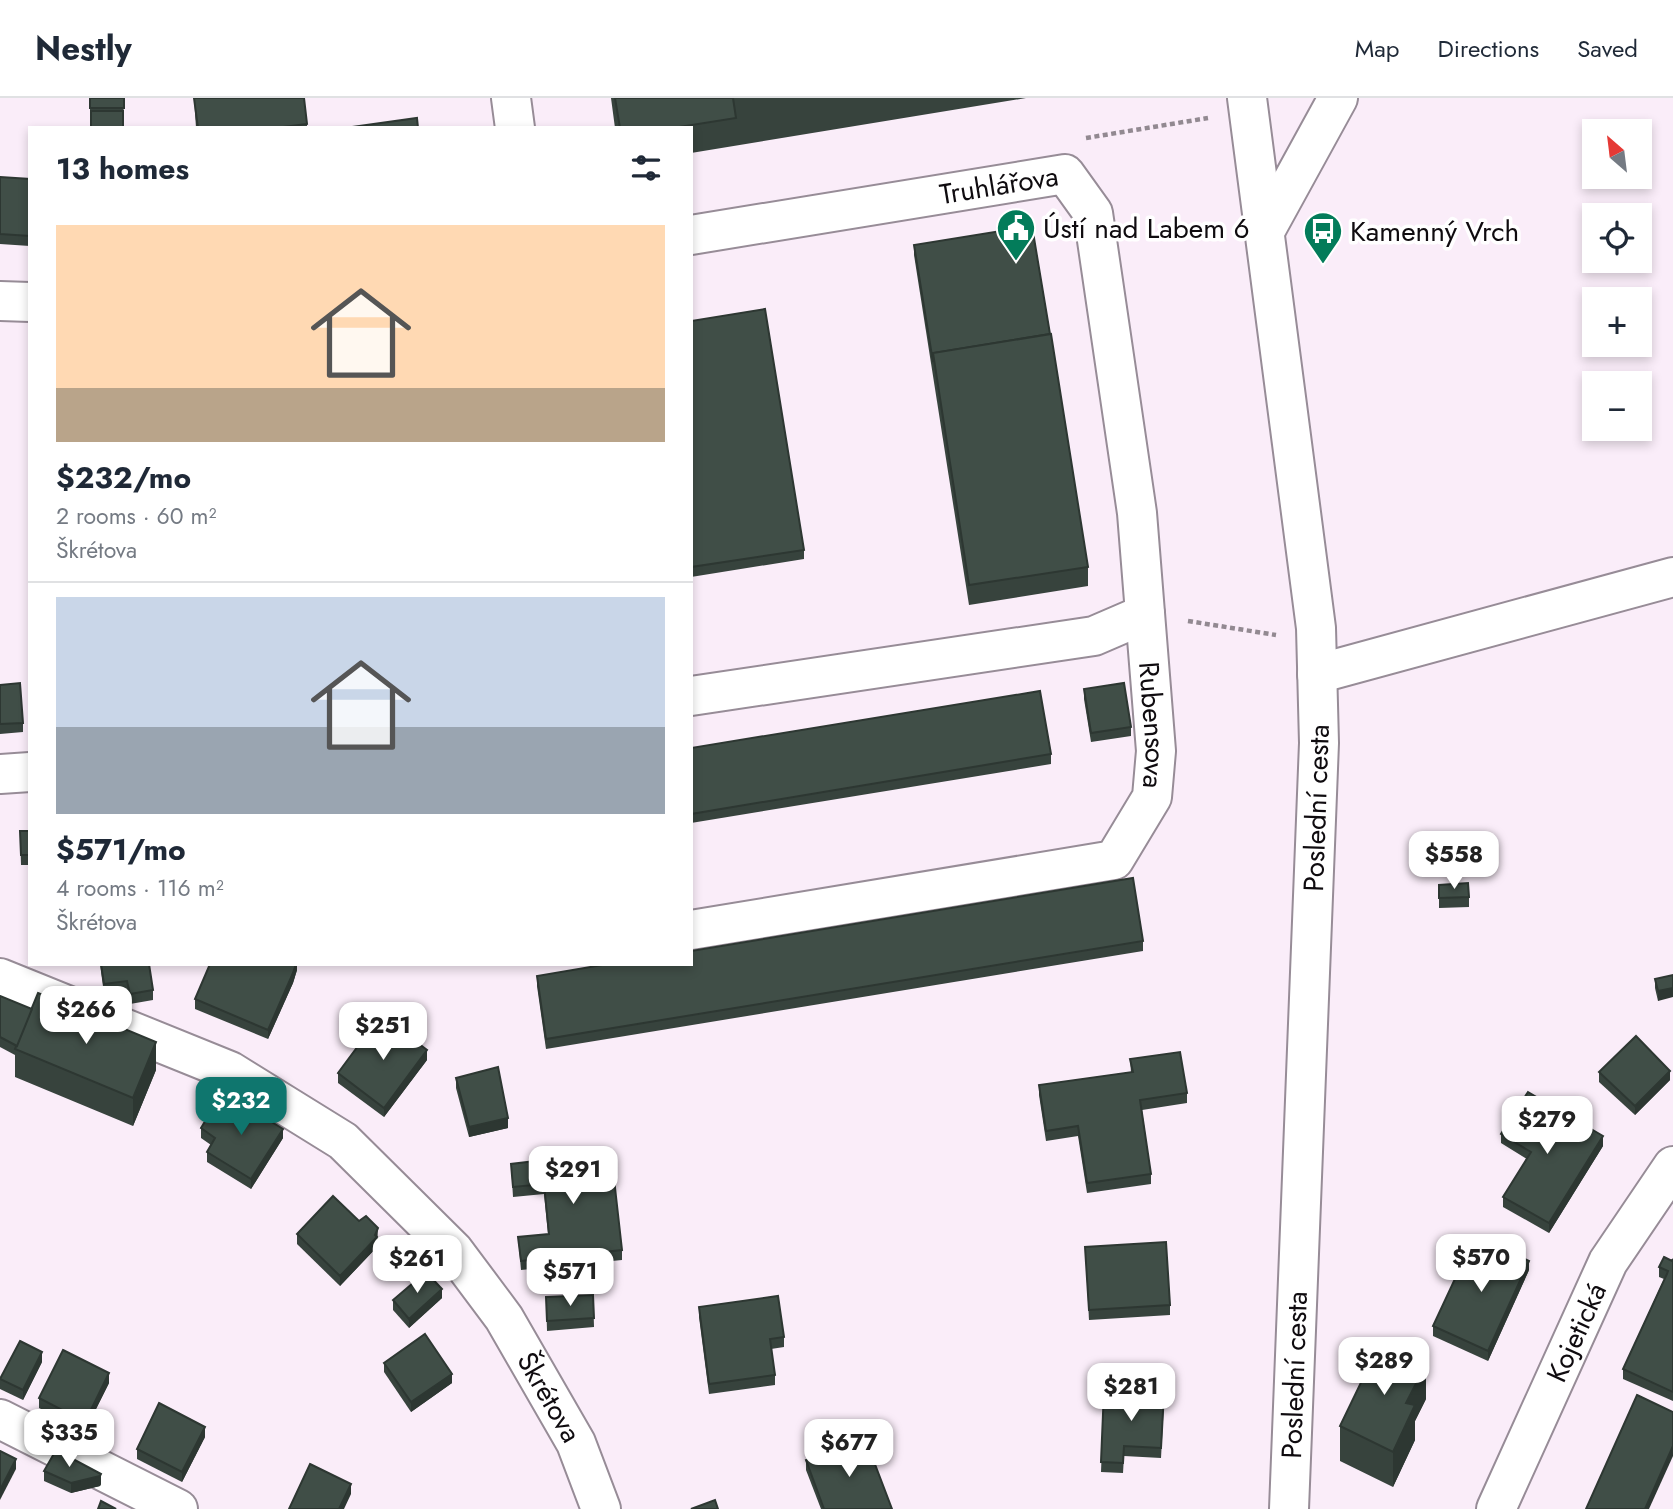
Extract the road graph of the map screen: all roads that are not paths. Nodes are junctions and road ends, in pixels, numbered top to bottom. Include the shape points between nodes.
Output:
1 (511, 98) edge
2 (1338, 98) edge
3 (1248, 105) edge
4 (515, 126) edge
5 (1265, 231) junction
6 (693, 235) edge
7 (0, 300) edge
8 (28, 302) edge
9 (1673, 577) edge
10 (1145, 614) junction
11 (1317, 657) junction
12 (693, 696) edge
13 (28, 772) edge
14 (0, 774) edge
15 (693, 930) edge
16 (0, 978) edge
17 (1673, 1166) edge
18 (0, 1419) edge
19 (178, 1509) edge
20 (601, 1509) edge
21 (1289, 1509) edge
22 (1496, 1509) edge

1 - 4 street
2 - 5 street
3 - 5 street, Poslední cesta
5 - 11 street, Poslední cesta
6 - 10 street, Truhlářova via 1065,174 1093,213 1138,513
7 - 8 street
9 - 11 street
10 - 12 street, Rubensova via 1094,636
10 - 15 street, Rubensova via 1156,751 1152,797 1114,860
11 - 21 street, Poslední cesta via 1320,743
13 - 14 street
16 - 20 street, Škrétova via 230,1071 343,1141 454,1251 504,1318 576,1443
17 - 22 street, Kojetická via 1608,1262
18 - 19 street

